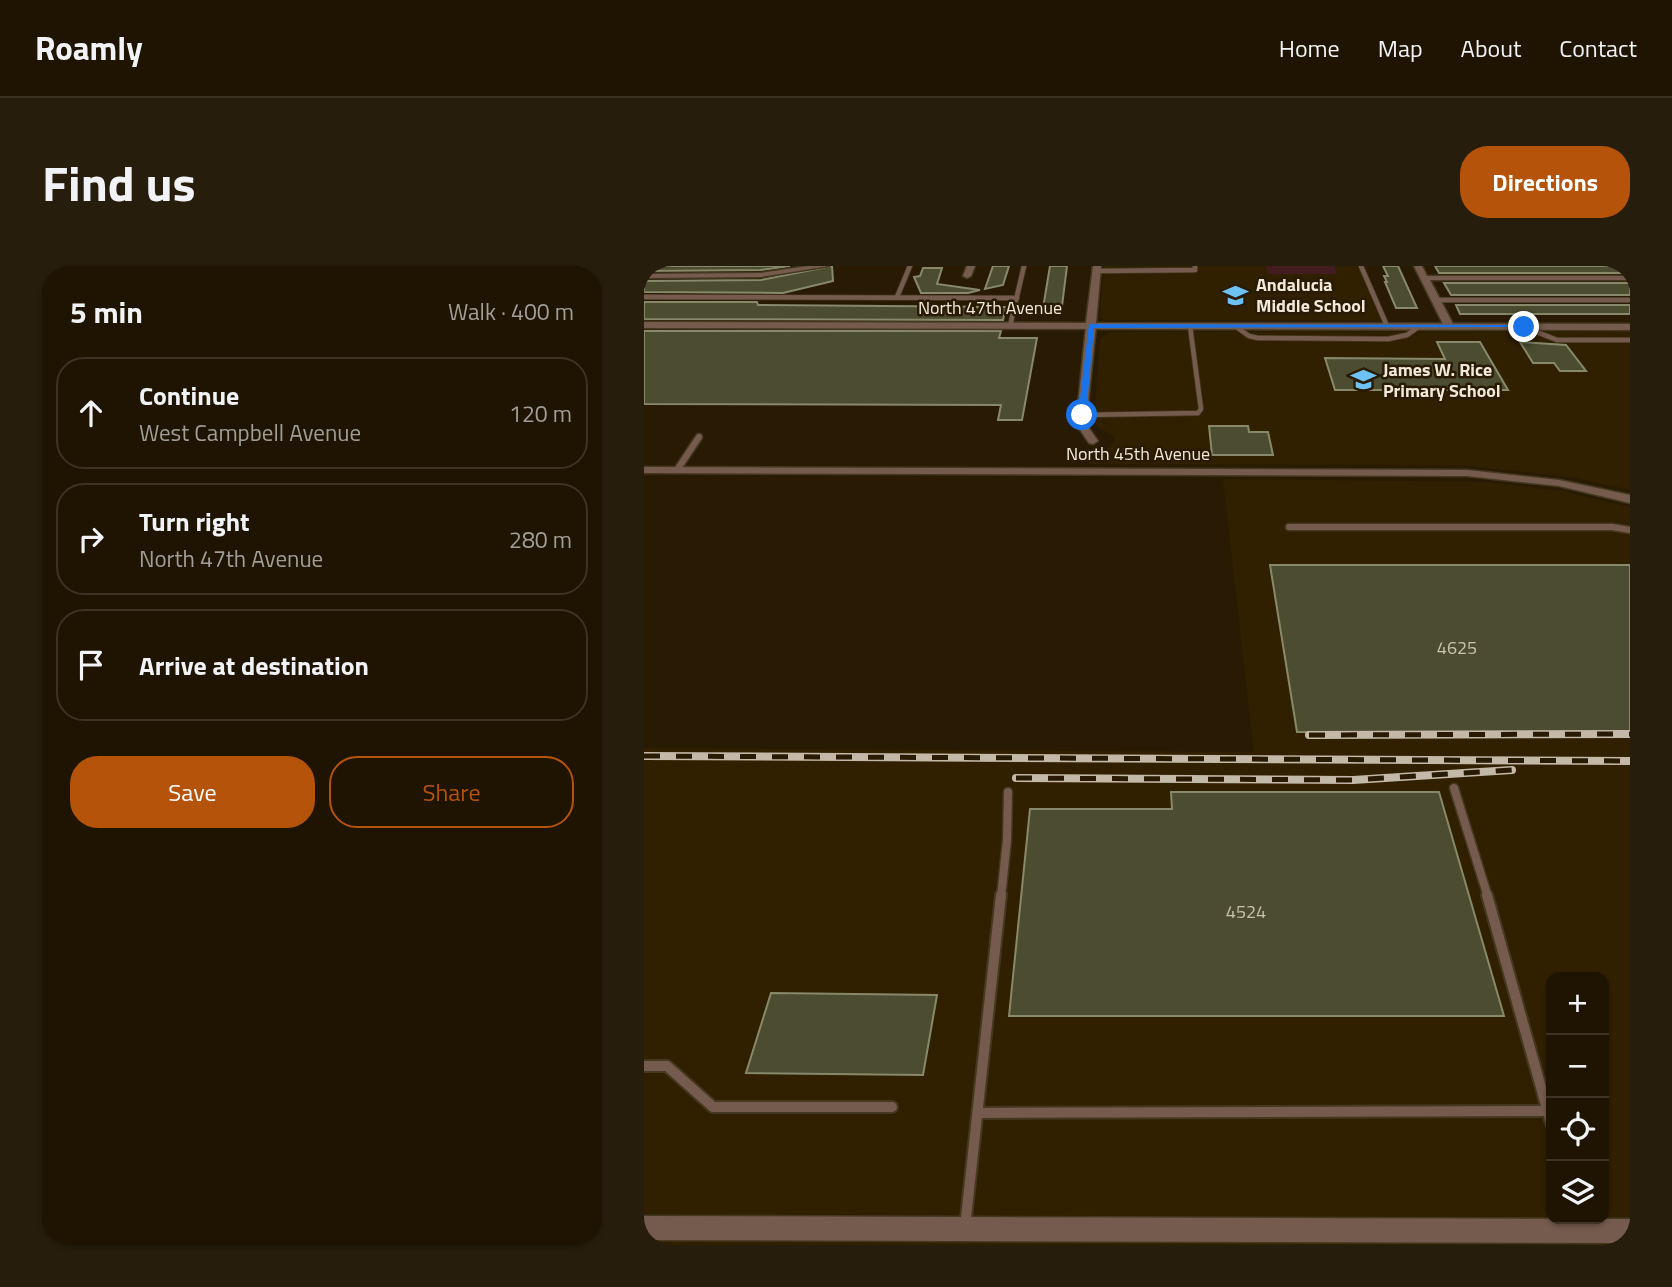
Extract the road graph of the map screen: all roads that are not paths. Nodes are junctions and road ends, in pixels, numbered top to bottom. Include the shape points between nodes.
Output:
1 (825, 266) edge
2 (911, 266) edge
3 (971, 266) edge
4 (1024, 266) edge
5 (1195, 266) edge
6 (1361, 266) edge
7 (1418, 266) edge
8 (1096, 268) edge
9 (644, 276) edge
10 (967, 276) dead end
11 (1424, 278) junction
12 (1630, 278) edge
13 (897, 297) junction
14 (644, 298) edge
15 (1017, 298) junction
16 (1436, 300) junction
17 (1630, 300) edge
18 (644, 325) edge
19 (1010, 326) junction
20 (1091, 326) junction
21 (1191, 326) junction
22 (1235, 326) junction
23 (1387, 326) junction
24 (1420, 326) junction
25 (1449, 326) junction
26 (1524, 327) junction
27 (1630, 327) edge
28 (1630, 340) edge
29 (1082, 415) junction
30 (699, 437) dead end
31 (1093, 440) dead end
32 (644, 470) edge
33 (677, 470) junction
34 (1630, 499) edge
35 (1289, 527) dead end
36 (1630, 530) edge
37 (1454, 788) dead end
38 (1008, 792) dead end
39 (644, 1066) edge
40 (1546, 1104) edge
41 (892, 1107) dead end
42 (1546, 1111) edge
43 (978, 1112) junction
44 (1583, 1225) edge
45 (644, 1228) edge
46 (965, 1230) junction
47 (1630, 1231) edge
48 (1221, 1238) edge
49 (1455, 1238) edge

1 - 9 street via 761,275
2 - 13 lane
3 - 10 street
4 - 15 lane
5 - 8 lane via 1195,270
6 - 23 lane
7 - 11 street
8 - 20 street
11 - 12 street
11 - 16 street
13 - 14 lane
13 - 15 lane
15 - 19 lane
16 - 17 lane
16 - 25 street
18 - 19 street, North 47th Avenue
19 - 20 street, North 47th Avenue
20 - 21 street, North 47th Avenue
20 - 29 street
21 - 22 street, North 47th Avenue
21 - 29 lane via 1198,413
22 - 23 street, North 47th Avenue
22 - 24 lane via 1258,338 1382,339 1411,335
23 - 24 street, North 47th Avenue
24 - 25 street, North 47th Avenue
25 - 26 street, North 47th Avenue
26 - 27 street, North 47th Avenue
26 - 28 lane via 1561,340
29 - 31 street via 1084,432
30 - 33 lane
32 - 33 street, North 45th Avenue
33 - 34 street, North 45th Avenue via 1467,473 1559,483
35 - 36 lane
37 - 40 lane
38 - 43 lane
39 - 41 lane via 667,1066 713,1107
42 - 43 lane
43 - 46 lane
44 - 47 street
44 - 49 street
45 - 46 street
46 - 48 street
48 - 49 street

